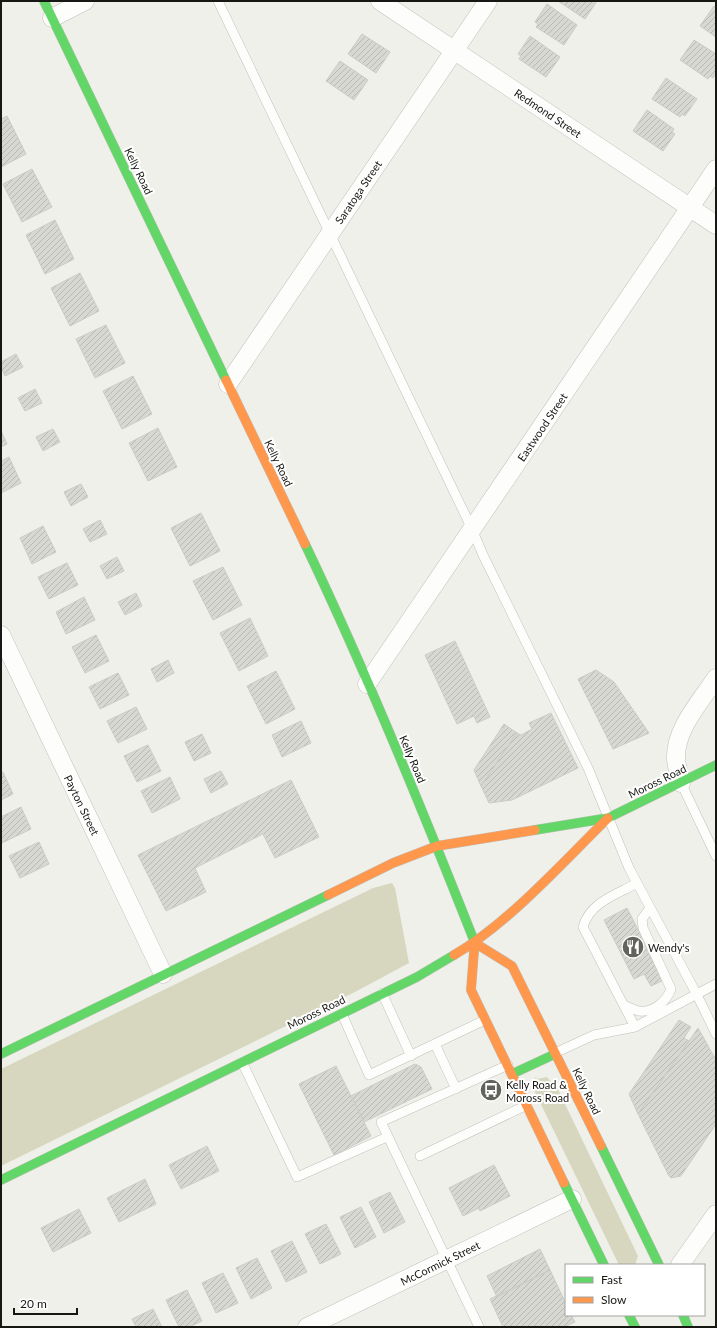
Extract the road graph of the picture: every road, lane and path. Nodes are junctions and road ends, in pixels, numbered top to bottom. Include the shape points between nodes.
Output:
1 (44, 1) edge
2 (85, 1) edge
3 (218, 1) edge
4 (380, 1) edge
5 (488, 1) edge
6 (52, 18) junction
7 (455, 51) junction
8 (716, 169) edge
9 (690, 208) junction
10 (716, 225) edge
11 (329, 235) junction
12 (228, 384) junction
13 (472, 529) junction
14 (1, 636) edge
15 (716, 678) edge
16 (367, 684) junction
17 (716, 765) edge
18 (681, 783) junction
19 (608, 818) junction
20 (437, 846) junction
21 (716, 856) edge
22 (637, 883) junction
23 (650, 908) junction
24 (475, 943) junction
25 (164, 974) junction
26 (716, 984) edge
27 (696, 993) junction
28 (382, 994) junction
29 (624, 1005) junction
30 (342, 1013) junction
31 (485, 1020) junction
32 (635, 1027) junction
33 (716, 1034) edge
34 (435, 1044) junction
35 (1, 1054) edge
36 (555, 1054) junction
37 (411, 1056) junction
38 (242, 1062) junction
39 (510, 1070) junction
40 (456, 1089) junction
41 (527, 1105) junction
42 (387, 1137) junction
43 (420, 1156) dead end
44 (1, 1180) edge
45 (572, 1199) junction
46 (716, 1214) edge
47 (446, 1259) junction
48 (604, 1264) edge
49 (658, 1264) edge
50 (681, 1264) edge
51 (629, 1316) edge
52 (683, 1316) edge
53 (631, 1326) edge
54 (307, 1327) edge
55 (479, 1327) edge
56 (688, 1327) edge

1 - 6 street, Kelly Road
2 - 6 street
3 - 11 lane
4 - 7 street, Redmond Street
5 - 7 street, Saratoga Street
6 - 12 street, Kelly Road
7 - 9 street, Redmond Street
7 - 11 street, Saratoga Street
8 - 9 street, Eastwood Street
9 - 10 street, Redmond Street
9 - 13 street, Eastwood Street
11 - 12 street, Saratoga Street
11 - 13 lane
12 - 16 street, Kelly Road via 330,597
13 - 16 street, Eastwood Street
13 - 19 lane via 588,768
14 - 25 street, Payton Street
15 - 18 street via 688,720 678,743 676,758
16 - 20 street, Kelly Road
17 - 18 street, Moross Road
18 - 19 street, Moross Road
18 - 21 lane
19 - 20 street, Moross Road
19 - 22 lane
19 - 24 street, Moross Road via 528,896
20 - 24 street, Kelly Road
20 - 25 street, Moross Road via 393,863
22 - 23 lane
22 - 29 lane via 594,906 583,927
23 - 27 lane
23 - 29 lane via 642,919 643,928 672,989 669,996 647,1011 638,1011
24 - 28 street, Moross Road
24 - 31 street, Kelly Road via 471,990
24 - 36 street, Kelly Road via 512,966
25 - 35 street, Moross Road
26 - 27 lane
27 - 32 lane
27 - 33 lane
28 - 30 street, Moross Road
28 - 37 lane
29 - 32 lane
30 - 37 lane via 369,1076
30 - 38 street, Moross Road
31 - 34 lane
31 - 39 street, Kelly Road
32 - 36 lane via 594,1035
34 - 37 lane
34 - 40 lane
36 - 39 street
36 - 49 street, Kelly Road
38 - 42 lane via 297,1177
38 - 44 street, Moross Road
39 - 40 lane
39 - 41 street, Kelly Road
40 - 42 lane via 381,1122
41 - 43 lane
41 - 45 street, Kelly Road
42 - 47 lane
45 - 47 street, McCormick Street
45 - 48 street, Kelly Road
46 - 50 street
47 - 54 street, McCormick Street
47 - 55 lane
51 - 53 street
52 - 56 street

